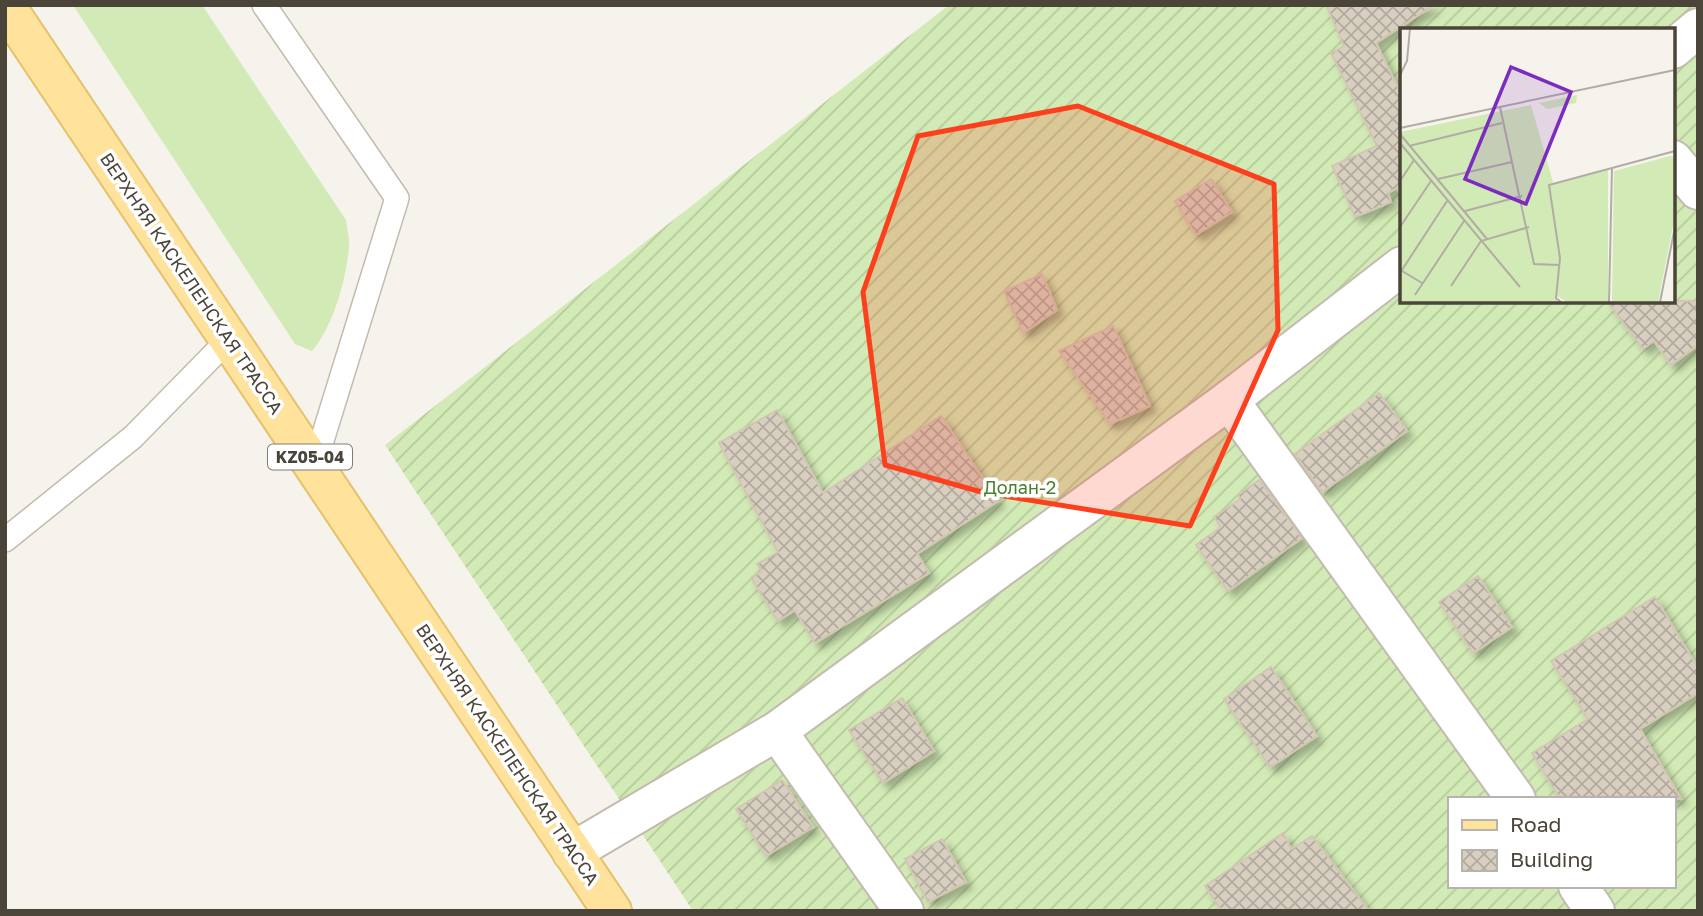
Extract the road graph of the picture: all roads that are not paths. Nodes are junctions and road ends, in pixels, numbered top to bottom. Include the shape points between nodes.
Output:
1 (5, 5) edge
2 (264, 5) edge
3 (1698, 28) edge
4 (1675, 47) edge
5 (1675, 162) edge
6 (1698, 190) edge
7 (1400, 268) edge
8 (229, 339) junction
9 (1229, 400) junction
10 (314, 463) junction
11 (5, 540) edge
12 (777, 731) junction
13 (1515, 797) edge
14 (572, 852) junction
15 (1579, 888) edge
16 (612, 911) edge
17 (904, 911) edge
18 (1595, 911) edge

1 - 8 main road, ВЕРХНЯЯ КАСКЕЛЕНСКАЯ ТРАССА / KZ05-04
2 - 10 lane via 397,198
3 - 4 street
5 - 6 street
7 - 9 street
8 - 10 main road, ВЕРХНЯЯ КАСКЕЛЕНСКАЯ ТРАССА / KZ05-04
8 - 11 lane via 133,437
9 - 12 street
9 - 13 street
10 - 14 main road, ВЕРХНЯЯ КАСКЕЛЕНСКАЯ ТРАССА / KZ05-04
12 - 14 street
12 - 17 street
14 - 16 main road, ВЕРХНЯЯ КАСКЕЛЕНСКАЯ ТРАССА / KZ05-04
15 - 18 street

